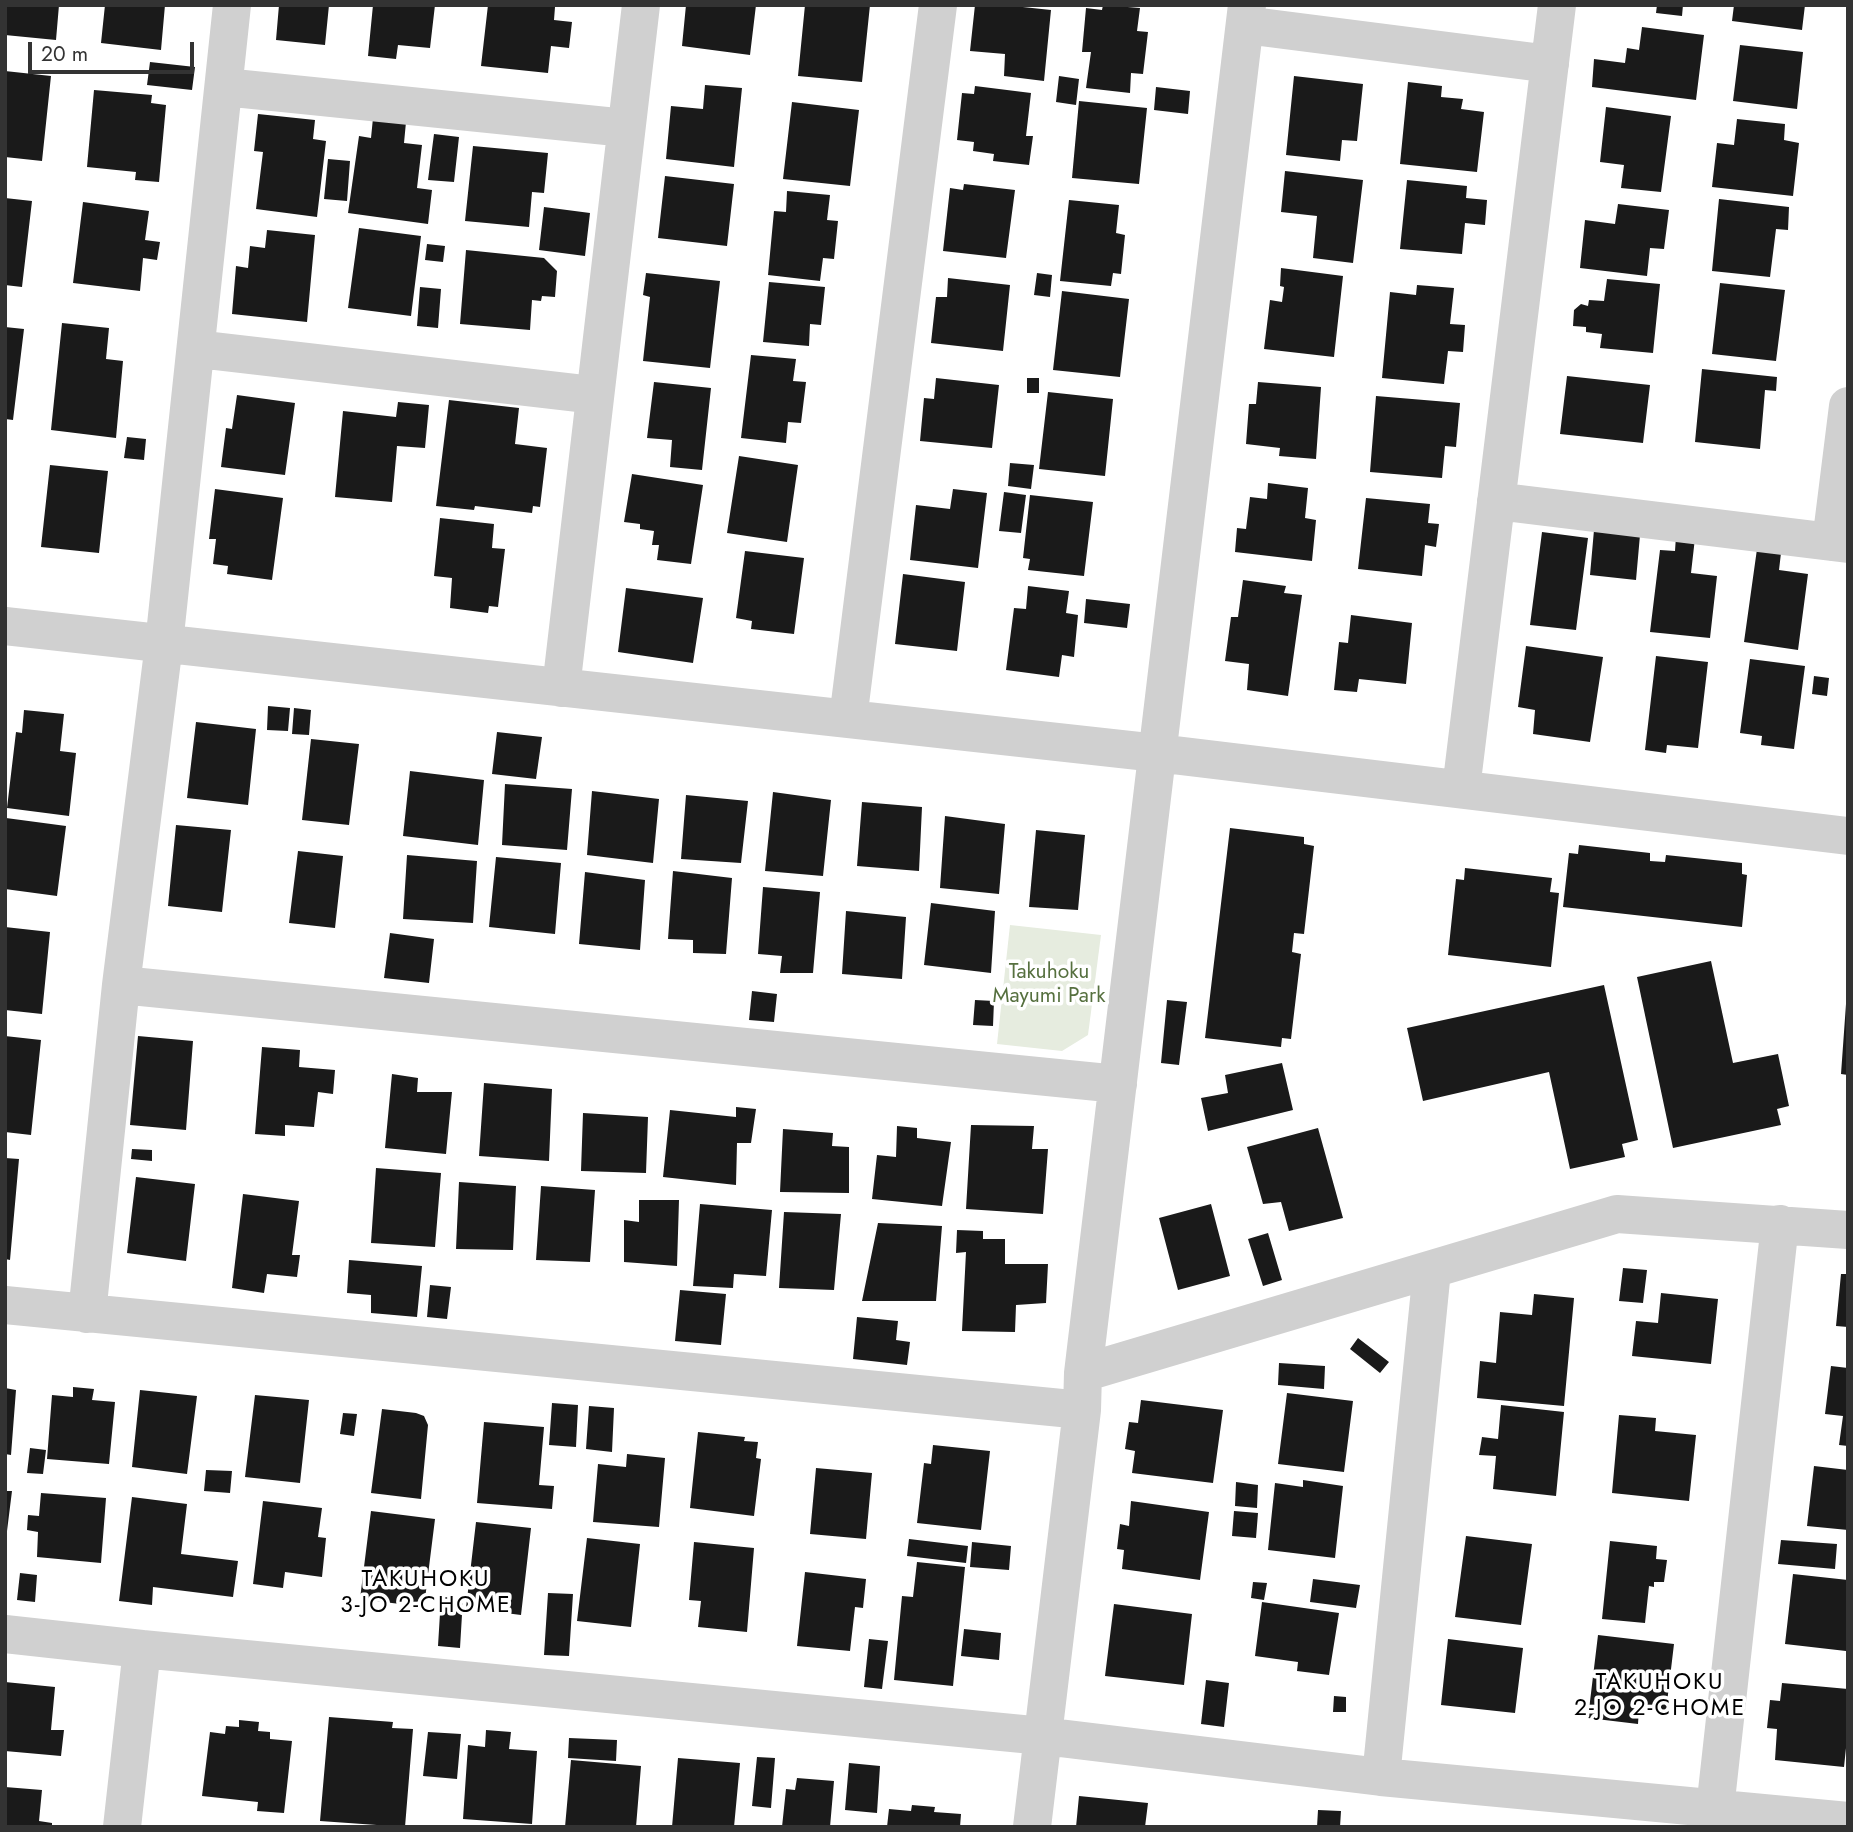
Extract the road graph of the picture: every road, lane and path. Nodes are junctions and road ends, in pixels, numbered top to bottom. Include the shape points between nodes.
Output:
1 (232, 5) edge
2 (641, 5) edge
3 (938, 5) edge
4 (1558, 5) edge
5 (1246, 15) edge
6 (1550, 64) junction
7 (224, 87) junction
8 (626, 128) junction
9 (197, 349) junction
10 (594, 395) junction
11 (1848, 406) edge
12 (1496, 501) junction
13 (1839, 543) edge
14 (5, 626) edge
15 (164, 644) junction
16 (561, 688) junction
17 (848, 719) junction
18 (1157, 753) junction
19 (1461, 789) junction
20 (1848, 836) edge
21 (121, 985) junction
22 (1118, 1084) junction
23 (1780, 1224) junction
24 (1848, 1230) edge
25 (1432, 1270) junction
26 (5, 1305) edge
27 (87, 1314) junction
28 (1082, 1391) junction
29 (5, 1634) edge
30 (142, 1649) junction
31 (1043, 1736) junction
32 (1381, 1777) junction
33 (1714, 1818) edge
34 (1848, 1821) edge
35 (122, 1827) edge
36 (1032, 1827) edge

1 - 7 street
2 - 8 street
3 - 17 street
4 - 6 street
5 - 6 street
5 - 18 street
6 - 12 street
7 - 8 street
7 - 9 street
8 - 10 street
9 - 10 street
9 - 15 street
10 - 16 street
11 - 13 street
12 - 13 street
12 - 19 street
14 - 15 street
15 - 16 street
15 - 21 street
16 - 17 street
17 - 18 street
18 - 19 street
18 - 22 street
19 - 20 street
21 - 22 street
21 - 27 street
22 - 28 street
23 - 24 street
23 - 25 street via 1617,1214
23 - 33 street
25 - 28 street
25 - 32 street
26 - 27 street
27 - 28 street
28 - 31 street
29 - 30 street
30 - 31 street
30 - 35 street
31 - 32 street
31 - 36 street
32 - 33 street
33 - 34 street

